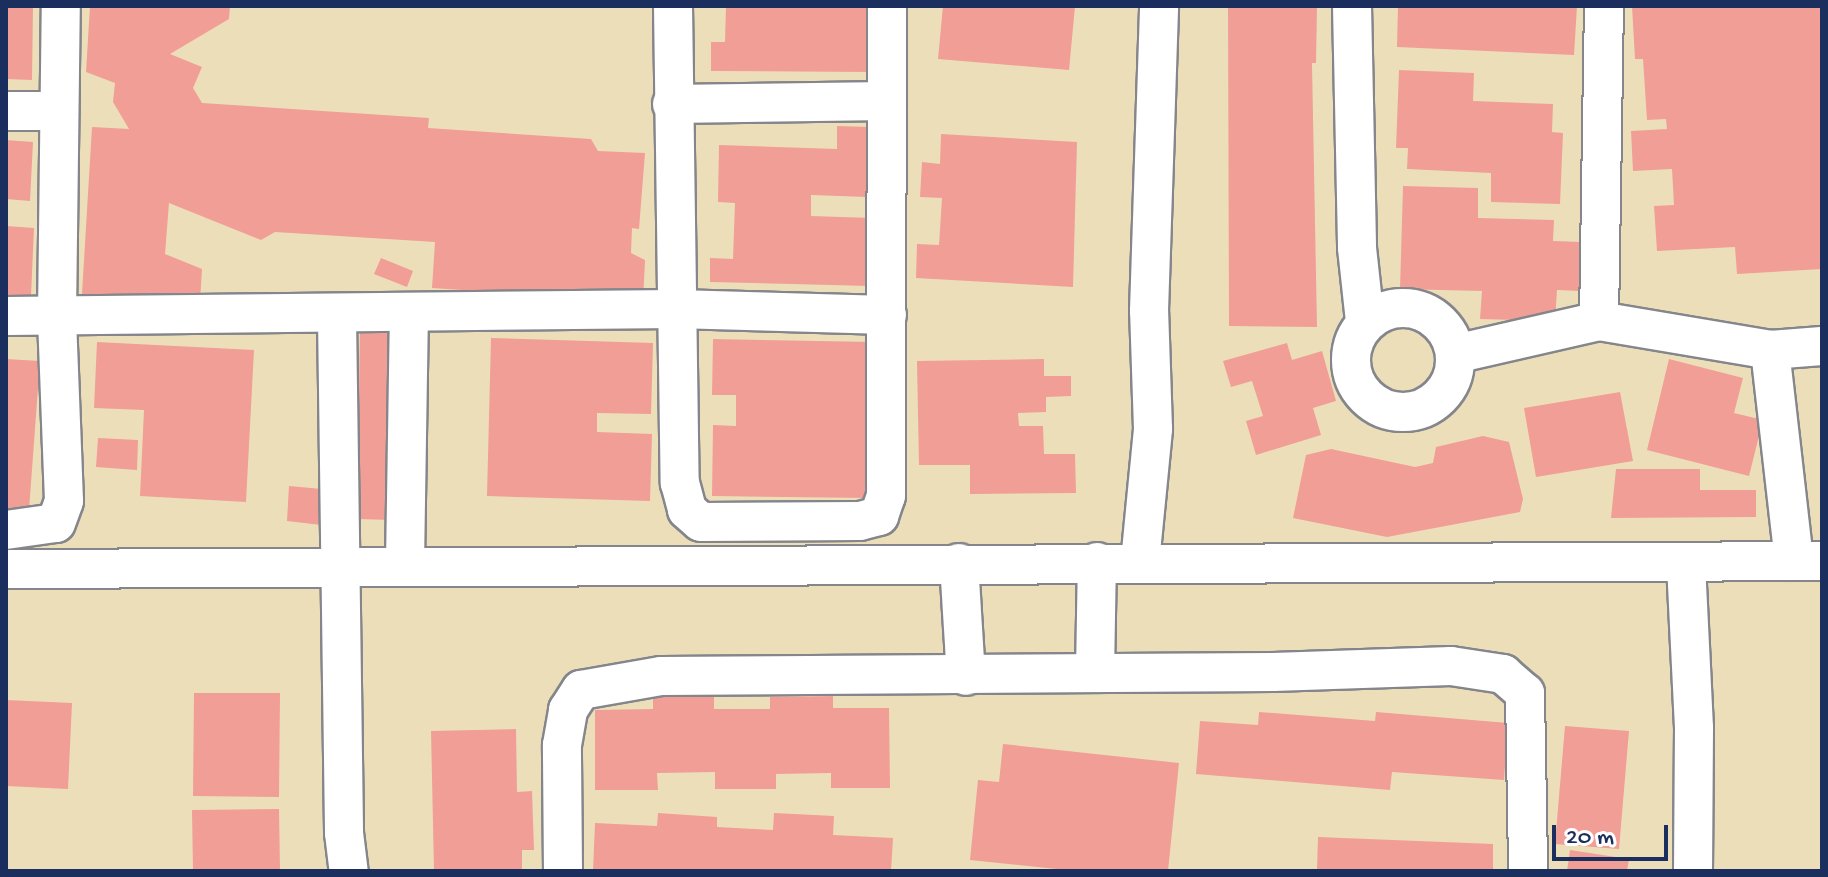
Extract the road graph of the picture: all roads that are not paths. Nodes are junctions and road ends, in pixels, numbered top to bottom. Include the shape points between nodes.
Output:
1 (61, 6) edge
2 (673, 6) edge
3 (887, 6) edge
4 (1159, 6) edge
5 (1352, 6) edge
6 (1604, 6) edge
7 (887, 101) junction
8 (672, 104) junction
9 (6, 111) edge
10 (59, 111) junction
11 (676, 309) junction
12 (409, 315) junction
13 (887, 315) junction
14 (6, 316) edge
15 (57, 316) junction
16 (337, 316) junction
17 (1599, 321) junction
18 (1365, 322) junction
19 (1822, 346) edge
20 (1770, 350) junction
21 (1455, 354) junction
22 (6, 530) edge
23 (1808, 561) edge
24 (1097, 562) junction
25 (1140, 562) junction
26 (959, 563) junction
27 (340, 564) junction
28 (405, 564) junction
29 (1686, 564) junction
30 (6, 569) edge
31 (1095, 673) junction
32 (966, 676) junction
33 (349, 871) edge
34 (563, 871) edge
35 (1528, 871) edge
36 (1693, 871) edge

1 - 10 street
2 - 8 street
3 - 7 street
4 - 25 street via 1149,311 1153,429
5 - 18 street via 1357,248
6 - 17 street
7 - 8 street
7 - 13 street
8 - 11 street
9 - 10 street
10 - 15 street
11 - 12 street
11 - 13 street
11 - 13 street via 680,483 687,510 701,522 860,521 879,516 886,496
12 - 16 street
12 - 28 street
14 - 15 street
15 - 16 street
15 - 22 street via 64,501 56,523
16 - 27 street
17 - 20 street
17 - 21 street
18 - 21 street via 1389,310 1421,312 1446,332
18 - 21 street via 1350,359 1359,390 1381,409 1408,412 1432,404 1452,379
19 - 20 street
20 - 23 street
23 - 29 street
24 - 25 street
24 - 26 street
24 - 31 street
25 - 29 street
26 - 28 street
26 - 32 street
27 - 28 street
27 - 30 street
27 - 33 street
29 - 36 street via 1694,728
31 - 32 street
31 - 35 street via 1451,666 1503,674 1525,693
32 - 34 street via 661,676 581,690 568,710 562,745

